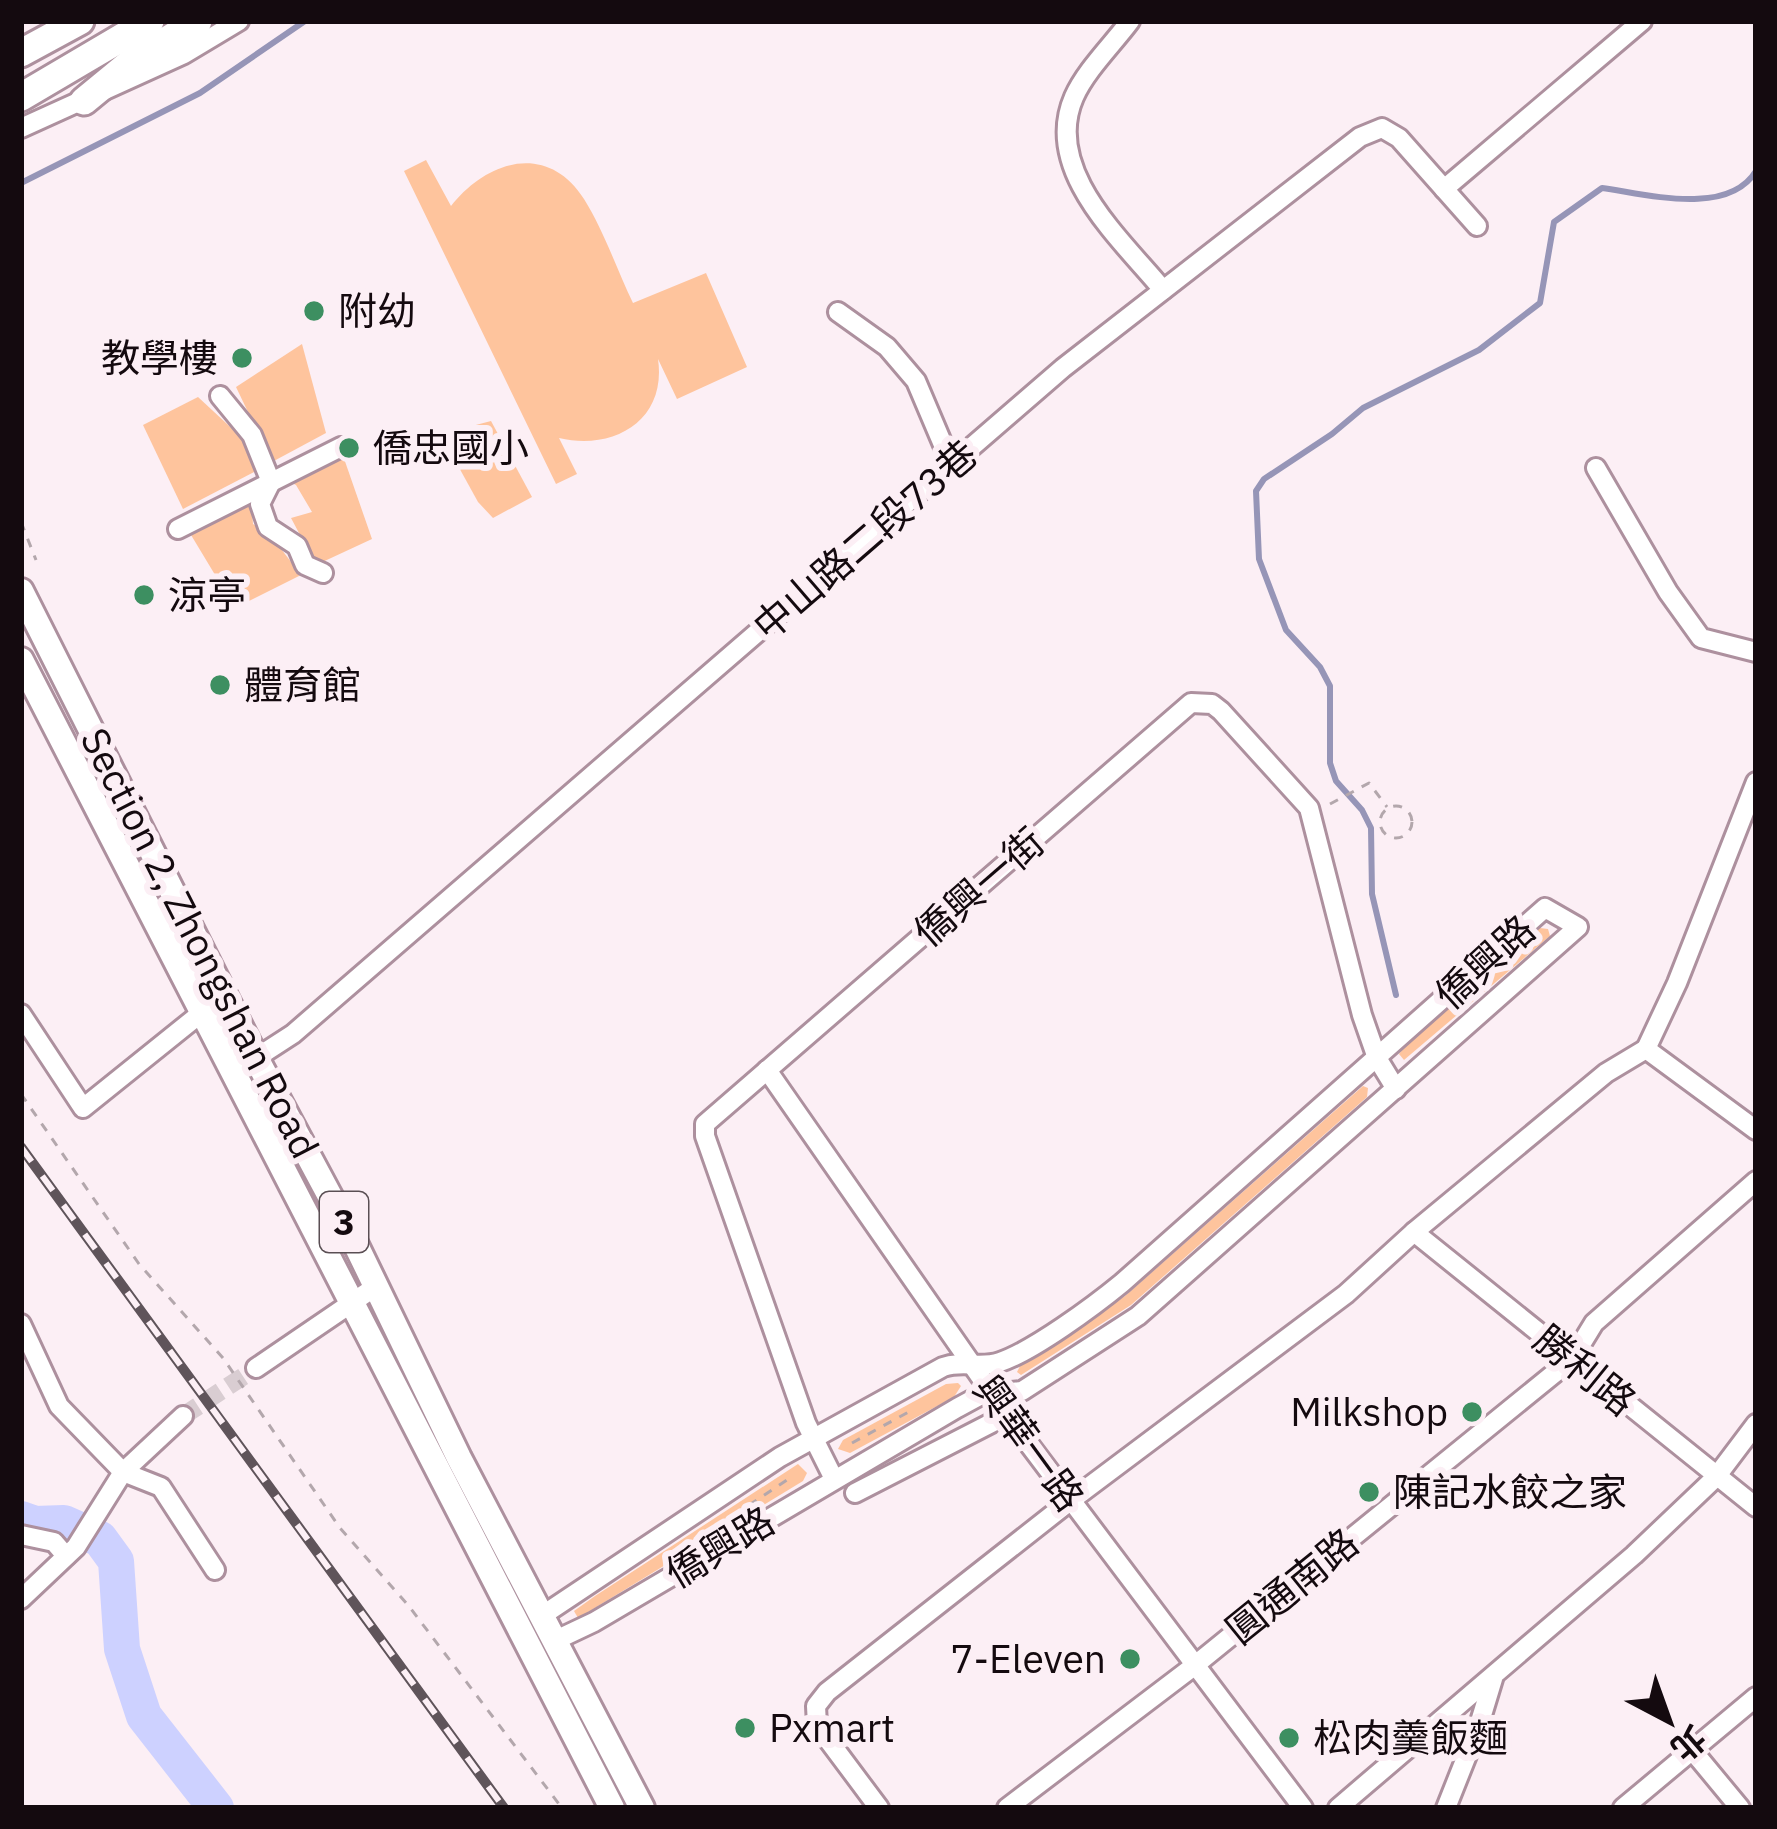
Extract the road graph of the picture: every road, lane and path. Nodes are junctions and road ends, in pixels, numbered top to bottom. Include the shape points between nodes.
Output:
1 (80, 21) edge
2 (150, 21) edge
3 (198, 21) edge
4 (239, 21) edge
5 (1130, 21) edge
6 (1642, 21) edge
7 (21, 53) edge
8 (21, 97) edge
9 (84, 101) junction
10 (21, 128) edge
11 (1444, 189) junction
12 (1477, 226) dead end
13 (1163, 290) junction
14 (838, 312) dead end
15 (220, 396) dead end
16 (340, 447) dead end
17 (952, 466) junction
18 (1596, 468) dead end
19 (272, 482) junction
20 (22, 524) edge
21 (178, 529) dead end
22 (36, 560) dead end
23 (323, 573) dead end
24 (21, 591) edge
25 (32, 642) edge
26 (1756, 652) edge
27 (21, 660) edge
28 (1756, 782) edge
29 (1324, 808) dead end
30 (1388, 808) junction
31 (21, 1014) edge
32 (200, 1014) junction
33 (1646, 1049) junction
34 (256, 1058) junction
35 (1377, 1058) junction
36 (767, 1070) junction
37 (1396, 1089) junction
38 (21, 1094) edge
39 (1755, 1126) edge
40 (1756, 1181) edge
41 (1414, 1232) junction
42 (375, 1287) junction
43 (351, 1305) junction
44 (21, 1324) edge
45 (1572, 1359) junction
46 (973, 1364) junction
47 (256, 1368) tunnel mouth
48 (992, 1394) junction
49 (929, 1401) dead end
50 (1006, 1414) junction
51 (183, 1416) tunnel mouth
52 (1756, 1424) edge
53 (813, 1438) junction
54 (852, 1443) dead end
55 (123, 1472) junction
56 (1716, 1477) junction
57 (834, 1479) junction
58 (855, 1493) dead end
59 (1070, 1501) junction
60 (1756, 1507) edge
61 (21, 1535) edge
62 (71, 1551) junction
63 (215, 1570) dead end
64 (21, 1599) edge
65 (542, 1615) junction
66 (556, 1640) junction
67 (1194, 1666) junction
68 (1493, 1679) junction
69 (1756, 1697) edge
70 (1692, 1750) junction
71 (562, 1808) edge
72 (612, 1808) edge
73 (642, 1808) edge
74 (879, 1808) edge
75 (1006, 1808) edge
76 (1303, 1808) edge
77 (1338, 1808) edge
78 (1446, 1808) edge
79 (1623, 1808) edge
80 (1740, 1808) edge

1 - 7 highway
2 - 8 highway
3 - 9 highway
4 - 9 street
5 - 13 street via 1075,95 1068,158 1092,203
6 - 11 street
9 - 10 street
11 - 12 street, 中山路二段73巷
11 - 13 street, 中山路二段73巷 via 1382,128
13 - 17 street, 中山路二段73巷
14 - 17 street via 887,347 916,381
15 - 19 street via 252,435
16 - 19 street
17 - 34 street, 中山路二段73巷
18 - 26 street via 1701,638
19 - 21 street
19 - 23 street via 260,504 268,527
20 - 22 path
24 - 25 main road, Section 2, Zhongshan Road / 3
25 - 34 main road, Section 2, Zhongshan Road / 3
27 - 32 main road, Section 2, Zhongshan Road / 3
28 - 33 street
29 - 30 path via 1369,783
30 - 30 path via 1408,812 1405,836 1382,831
31 - 32 street via 83,1108
32 - 43 main road, Section 2, Zhongshan Road / 3
33 - 39 street
33 - 41 street
34 - 42 main road, Section 2, Zhongshan Road / 3
35 - 36 street, 僑興一街 via 1309,808 1221,711 1201,702
35 - 37 street, 僑興一街
35 - 37 street, 僑興路 via 1545,908 1579,927
35 - 46 street, 僑興路 via 1113,1290 1006,1360
36 - 46 street, 興華一路
36 - 53 street, 僑興一街 via 705,1124 705,1136
37 - 48 street, 僑興路 via 1138,1316 1022,1391
38 - 71 path via 140,1264 223,1358 340,1528
40 - 45 street, 圓通南路 via 1594,1323
41 - 45 street, 勝利路
41 - 59 street via 1346,1294
42 - 43 street
42 - 65 main road, Section 2, Zhongshan Road / 3
43 - 47 street
43 - 72 main road, Section 2, Zhongshan Road / 3
44 - 55 street via 59,1406
45 - 56 street, 勝利路
45 - 67 street, 圓通南路
46 - 48 street, 興華一路
46 - 53 street, 僑興路 via 943,1367
48 - 50 street, 興華一路
48 - 57 street, 僑興路
49 - 54 path
50 - 58 street
50 - 59 street, 興華一路
51 - 55 street
52 - 56 street
53 - 57 street, 僑興一街
53 - 65 street, 僑興路
55 - 62 street
55 - 63 street via 160,1486
56 - 60 street, 勝利路
56 - 68 street
57 - 66 street, 僑興路
59 - 67 street, 興華一路
59 - 74 street via 816,1706 818,1725
61 - 62 street
62 - 64 street
65 - 66 main road, Section 2, Zhongshan Road / 3
66 - 73 main road, Section 2, Zhongshan Road / 3
67 - 75 street, 圓通南路
67 - 76 street, 興華一路
68 - 77 street
68 - 78 street
69 - 70 street
70 - 79 street
70 - 80 street

